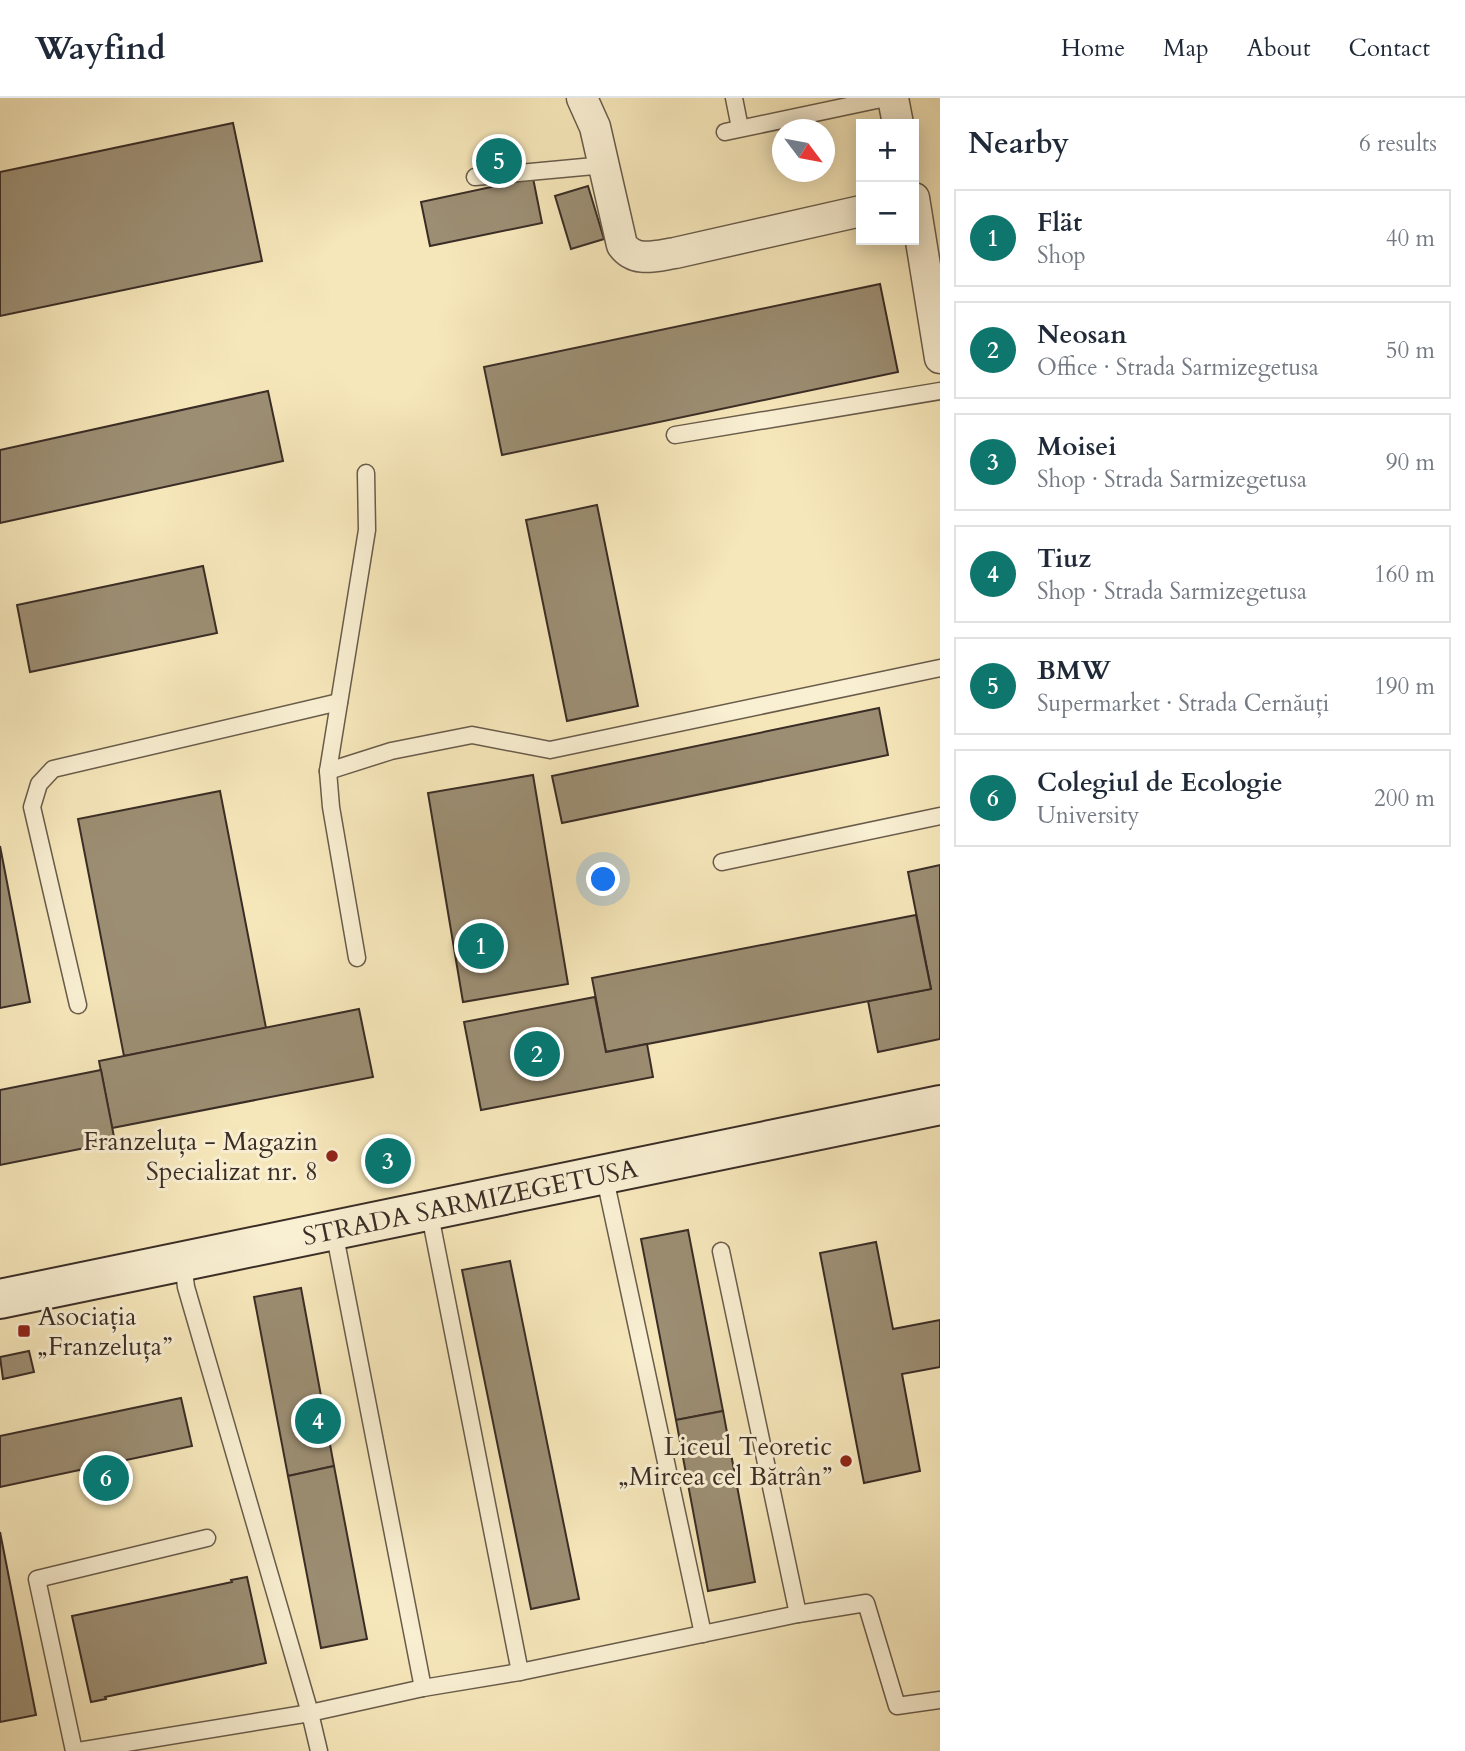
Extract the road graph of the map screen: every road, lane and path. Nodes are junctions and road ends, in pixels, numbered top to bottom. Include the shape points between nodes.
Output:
1 (582, 98) edge
2 (734, 98) edge
3 (886, 98) edge
4 (893, 98) edge
5 (862, 100) edge
6 (813, 106) edge
7 (897, 119) edge
8 (605, 165) junction
9 (475, 177) dead end
10 (856, 212) edge
11 (919, 230) edge
12 (940, 358) edge
13 (940, 391) edge
14 (675, 435) dead end
15 (366, 473) dead end
16 (940, 668) edge
17 (339, 702) junction
18 (328, 771) junction
19 (940, 816) edge
20 (722, 862) dead end
21 (356, 958) dead end
22 (78, 1005) dead end
23 (940, 1105) edge
24 (604, 1174) junction
25 (429, 1210) junction
26 (334, 1231) junction
27 (721, 1251) dead end
28 (183, 1262) junction
29 (0, 1299) edge
30 (207, 1538) dead end
31 (798, 1614) junction
32 (703, 1634) junction
33 (520, 1672) junction
34 (423, 1688) junction
35 (940, 1700) edge
36 (310, 1713) junction
37 (76, 1751) edge
38 (319, 1751) edge

1 - 8 street
2 - 6 lane via 733,130
3 - 5 lane
4 - 7 street
5 - 6 lane
8 - 9 lane
8 - 10 street via 622,245 634,256 674,253
11 - 12 street
13 - 14 lane
15 - 17 lane via 367,530
16 - 18 lane via 550,750 472,735 391,751
17 - 18 lane
17 - 22 lane via 53,769 39,784 32,807
18 - 21 lane
19 - 20 lane
23 - 24 main road, STRADA SARMIZEGETUSA
24 - 25 main road, STRADA SARMIZEGETUSA
24 - 32 lane
25 - 26 main road, STRADA SARMIZEGETUSA
25 - 33 lane
26 - 28 main road, STRADA SARMIZEGETUSA
26 - 34 lane
27 - 31 lane
28 - 29 main road, STRADA SARMIZEGETUSA
28 - 36 lane via 186,1287
30 - 37 lane via 37,1580
31 - 32 lane
31 - 35 lane via 866,1603 897,1706
32 - 33 lane
33 - 34 lane
34 - 36 lane
36 - 37 lane
36 - 38 lane

